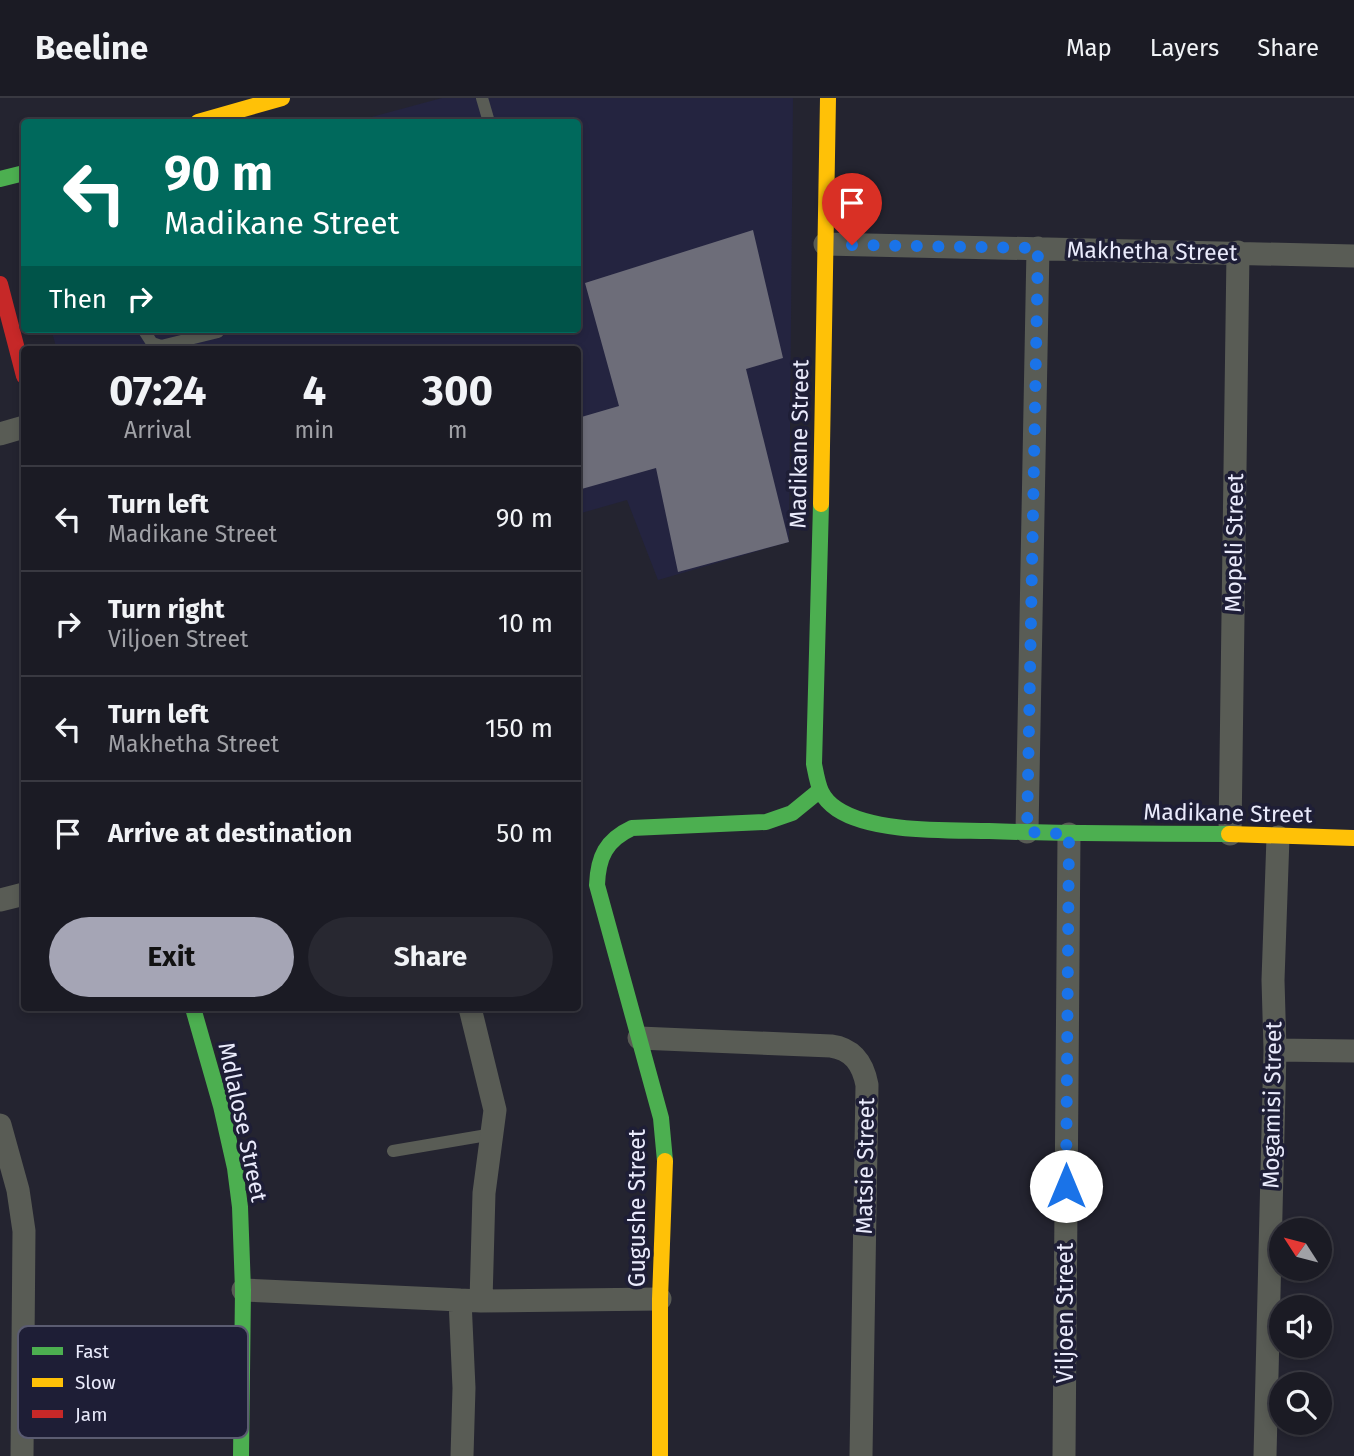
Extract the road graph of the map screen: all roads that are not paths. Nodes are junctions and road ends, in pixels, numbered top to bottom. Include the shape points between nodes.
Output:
1 (282, 98) edge
2 (482, 98) edge
3 (828, 98) edge
4 (208, 119) edge
5 (488, 119) edge
6 (21, 174) edge
7 (0, 179) edge
8 (825, 244) junction
9 (1038, 248) junction
10 (1238, 252) junction
11 (1354, 256) edge
12 (0, 284) edge
13 (146, 333) edge
14 (214, 333) edge
15 (161, 346) edge
16 (161, 346) edge
17 (21, 364) edge
18 (21, 429) edge
19 (0, 434) edge
20 (819, 791) junction
21 (1027, 832) junction
22 (1069, 834) junction
23 (1230, 834) junction
24 (1278, 837) junction
25 (1354, 838) edge
26 (21, 895) edge
27 (0, 900) edge
28 (194, 1011) edge
29 (471, 1011) edge
30 (639, 1038) junction
31 (1275, 1050) junction
32 (1354, 1051) edge
33 (0, 1125) edge
34 (493, 1134) junction
35 (393, 1151) dead end
36 (243, 1290) junction
37 (660, 1299) junction
38 (471, 1300) junction
39 (23, 1326) edge
40 (243, 1326) edge
41 (22, 1438) edge
42 (241, 1438) edge
43 (22, 1456) edge
44 (241, 1456) edge
45 (462, 1456) edge
46 (660, 1456) edge
47 (861, 1456) edge
48 (1064, 1456) edge
49 (1265, 1456) edge

1 - 4 street
2 - 5 lane
3 - 8 street, Madikane Street
6 - 7 street
8 - 9 street, Makhetha Street
8 - 20 street, Madikane Street via 814,764
9 - 10 street, Makhetha Street
9 - 21 street
10 - 11 street, Makhetha Street
10 - 23 street, Mopeli Street
12 - 17 street
13 - 15 lane via 152,343
14 - 16 lane
18 - 19 street
20 - 21 street, Madikane Street via 837,810 863,821 918,829
20 - 30 street, Gugushe Street via 792,813 766,822 640,827 623,831 608,844 598,860 597,885
21 - 22 street, Madikane Street
22 - 23 street, Madikane Street
22 - 48 street, Viljoen Street
23 - 24 street, Madikane Street
24 - 25 street, Madikane Street
24 - 31 street, Mogamisi Street
26 - 27 street
28 - 36 street, Mdlalose Street via 235,1168
29 - 34 street via 493,1096
30 - 37 street, Gugushe Street via 665,1156
30 - 47 street, Matsie Street via 825,1045 844,1049 859,1062 867,1085
31 - 32 street
31 - 49 street, Mogamisi Street
33 - 39 street via 24,1231
34 - 35 lane
34 - 38 street
36 - 38 street
36 - 40 street, Mdlalose Street
37 - 38 street
37 - 46 street, Gugushe Street
38 - 45 street
41 - 43 street
42 - 44 street, Mdlalose Street

